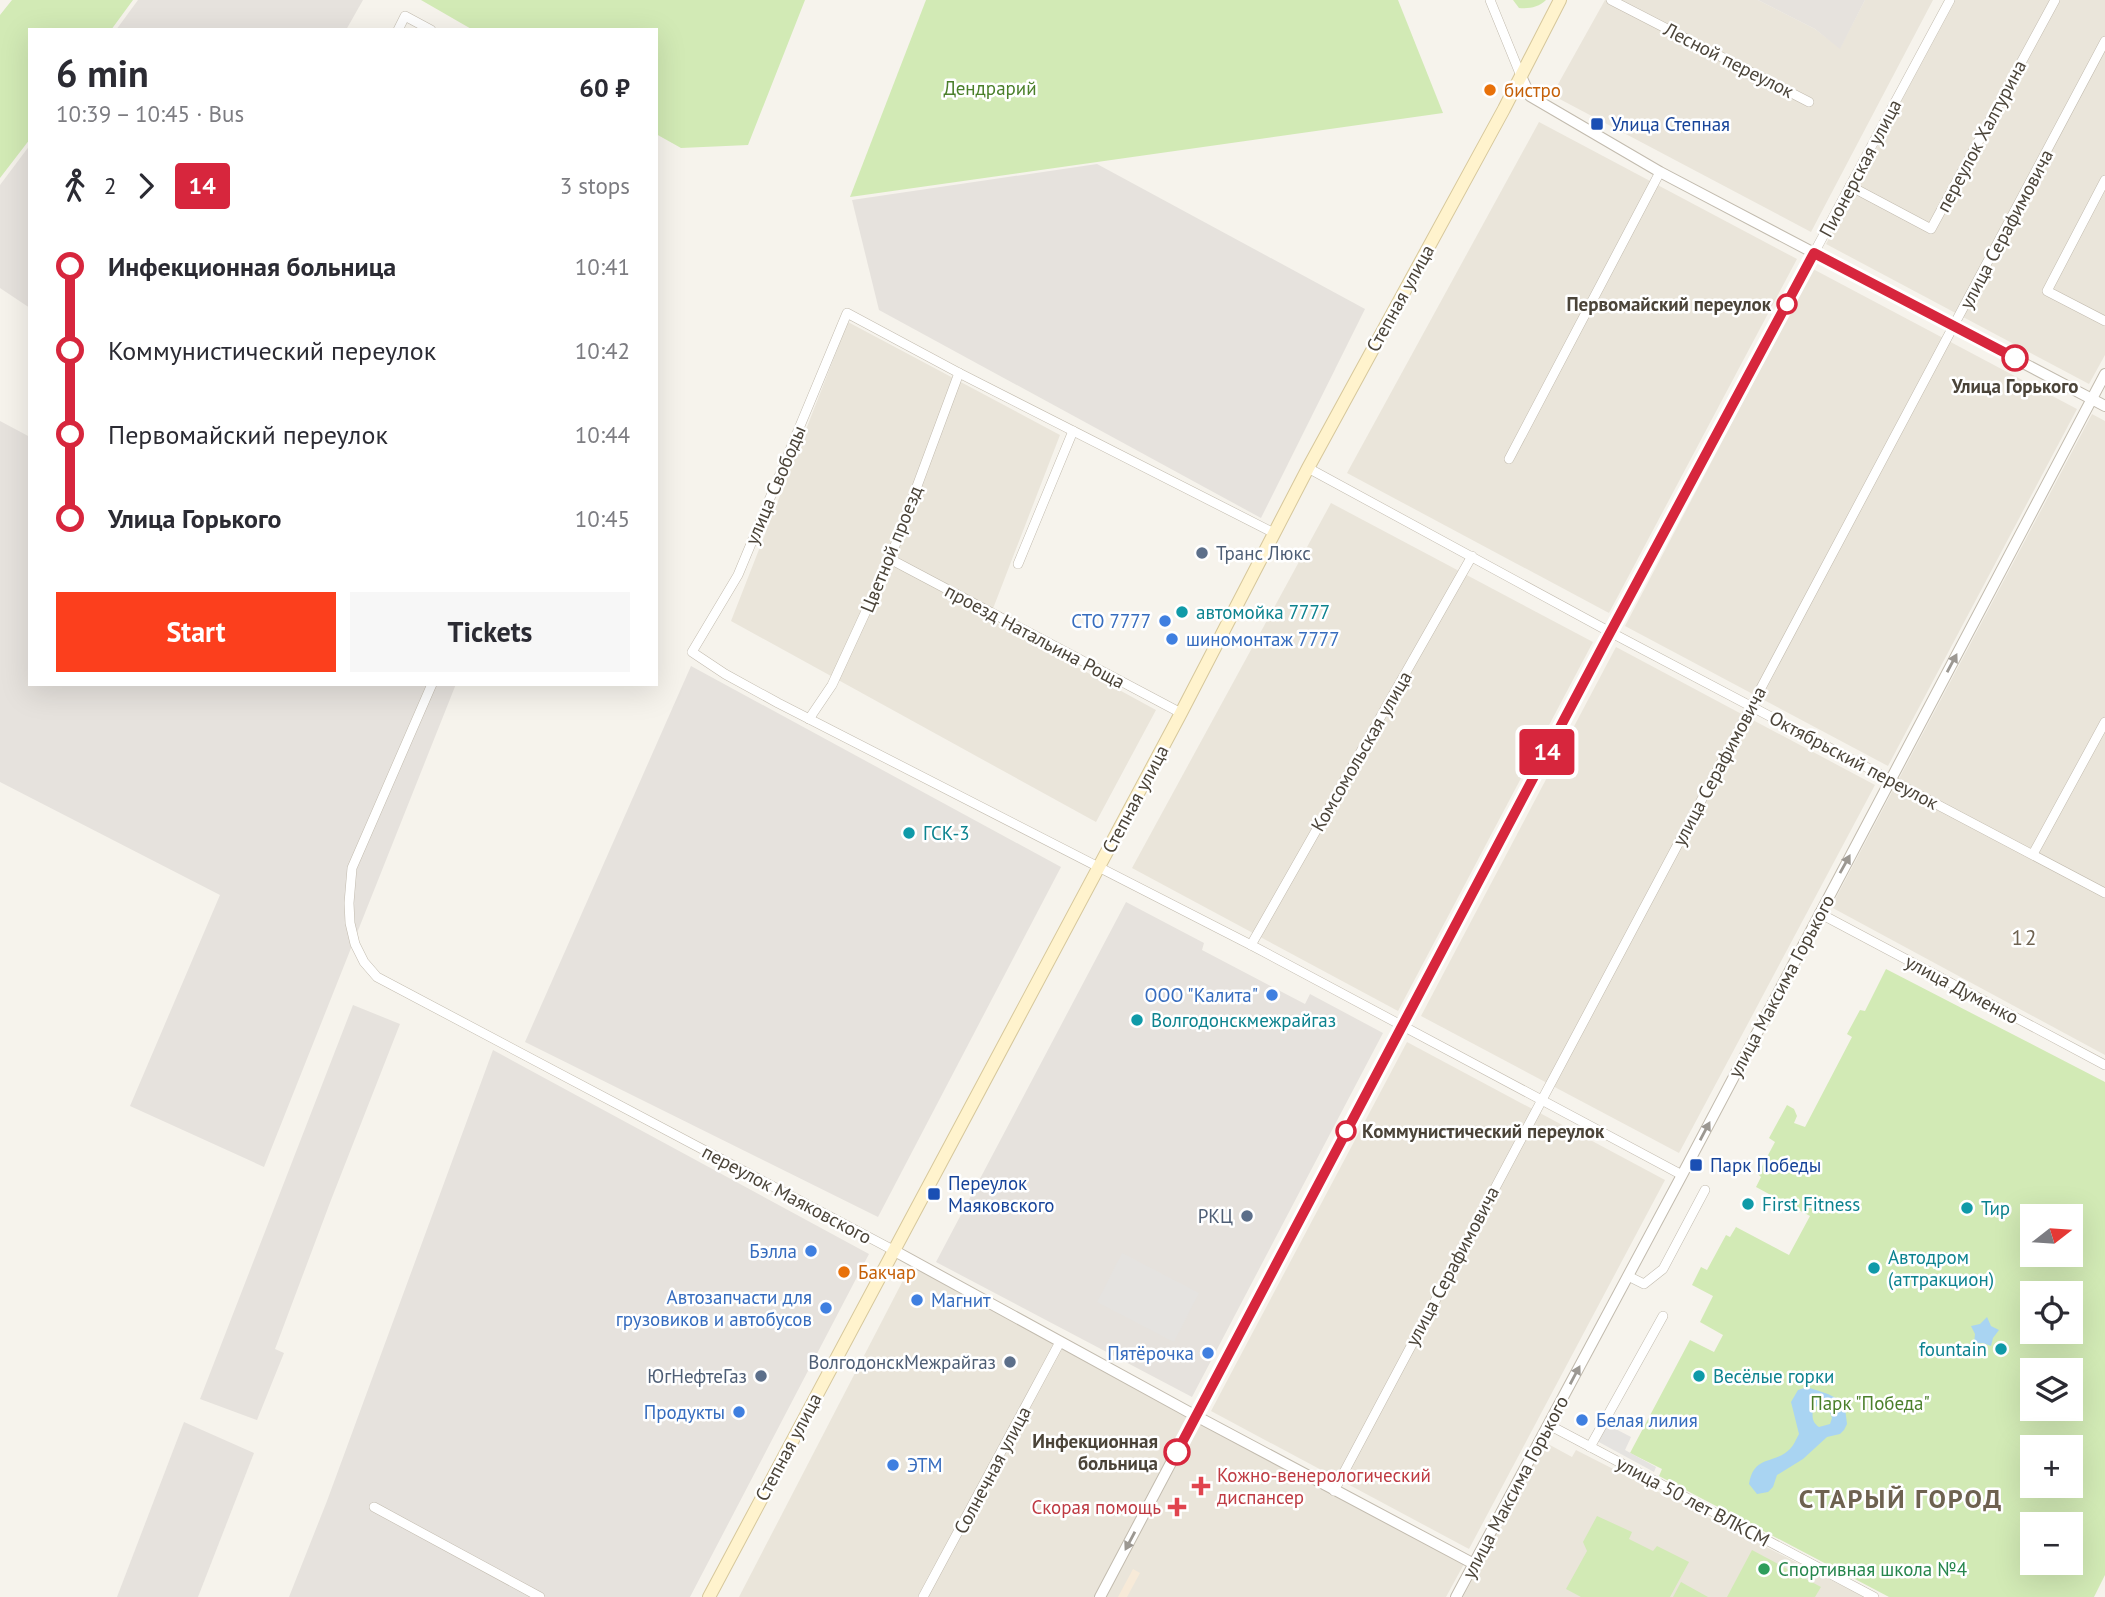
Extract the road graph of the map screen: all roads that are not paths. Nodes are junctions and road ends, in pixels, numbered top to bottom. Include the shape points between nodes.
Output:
1 (1490, 0) edge
2 (1560, 0) edge
3 (1611, 0) edge
4 (1950, 0) edge
5 (2054, 0) edge
6 (399, 28) edge
7 (427, 28) edge
8 (2105, 41) edge
9 (1521, 76) junction
10 (1809, 102) dead end
11 (1660, 172) junction
12 (2105, 180) edge
13 (1850, 186) junction
14 (1814, 253) junction
15 (2105, 321) edge
16 (1955, 326) junction
17 (959, 373) junction
18 (2105, 374) edge
19 (2091, 399) junction
20 (2105, 406) edge
21 (1073, 431) junction
22 (1509, 459) dead end
23 (1308, 468) junction
24 (1274, 533) junction
25 (1472, 556) junction
26 (890, 559) junction
27 (1018, 564) dead end
28 (1611, 632) junction
29 (431, 686) edge
30 (1751, 705) junction
31 (1181, 713) junction
32 (808, 719) junction
33 (2105, 722) edge
34 (1891, 780) junction
35 (2033, 854) junction
36 (1098, 867) junction
37 (2105, 892) edge
38 (1819, 913) junction
39 (1251, 945) junction
40 (1402, 1025) junction
41 (2105, 1065) edge
42 (1540, 1099) junction
43 (1682, 1175) junction
44 (1705, 1190) dead end
45 (893, 1250) junction
46 (1628, 1276) junction
47 (1662, 1316) dead end
48 (1060, 1342) junction
49 (1196, 1416) junction
50 (1549, 1425) junction
51 (1590, 1447) junction
52 (1334, 1490) junction
53 (374, 1507) dead end
54 (1474, 1564) junction
55 (540, 1597) edge
56 (709, 1597) edge
57 (923, 1597) edge
58 (1100, 1597) edge
59 (1456, 1597) edge
60 (1874, 1597) edge

1 - 9 street
2 - 9 main road, Степная улица
3 - 10 street, Лесной переулок
4 - 13 street, Пионерская улица
5 - 13 street, переулок Халтурина via 1931,229
6 - 7 street via 405,16
8 - 16 street, улица Серафимовича
9 - 11 street via 1530,96
9 - 23 main road, Степная улица
11 - 14 street
11 - 22 street
12 - 15 street via 2047,291
13 - 14 street, Пионерская улица
14 - 16 street
14 - 28 street, Пионерская улица
16 - 19 street
16 - 30 street, улица Серафимовича
17 - 21 street
17 - 26 street, Цветной проезд
17 - 32 street, улица Свободы via 847,313 738,575 692,652
18 - 19 street, улица Максима Горького
19 - 20 street
34 -> 19 street, улица Максима Горького
21 - 24 street
21 - 27 street
23 - 24 main road, Степная улица
23 - 25 street, Октябрьский переулок
24 - 31 main road, Степная улица
25 - 28 street, Октябрьский переулок
25 - 39 street, Комсомольская улица
26 - 31 street, проезд Натальина Роща
26 - 32 street, Цветной проезд via 832,685
28 - 30 street, Октябрьский переулок
28 - 40 street, Пионерская улица
29 - 45 street, переулок Маяковского via 352,868 350,923 364,962 377,977
30 - 34 street, Октябрьский переулок
30 - 42 street, улица Серафимовича
31 - 36 main road, Степная улица
32 - 36 street
33 - 35 street
34 - 35 street, Октябрьский переулок
38 -> 34 street, улица Максима Горького
35 - 37 street, Октябрьский переулок
36 - 39 street
36 - 45 main road, Степная улица
38 - 41 street, улица Думенко
43 -> 38 street, улица Максима Горького
39 - 40 street
40 - 42 street
40 - 49 street, Пионерская улица
42 - 43 street
42 - 52 street, улица Серафимовича
43 - 46 street, улица Максима Горького
44 - 46 street via 1663,1269 1644,1284
45 - 48 street, переулок Маяковского
45 - 56 main road, Степная улица
50 -> 46 street, улица Максима Горького
47 - 51 street
48 - 49 street, переулок Маяковского
48 - 57 street, Солнечная улица
49 - 52 street, переулок Маяковского
49 -> 58 street, Пионерская улица
50 - 51 street, улица 50 лет ВЛКСМ
50 - 54 street, улица Максима Горького
51 - 60 street, улица 50 лет ВЛКСМ
52 - 54 street, переулок Маяковского
53 - 55 street
54 - 59 street, улица Максима Горького

